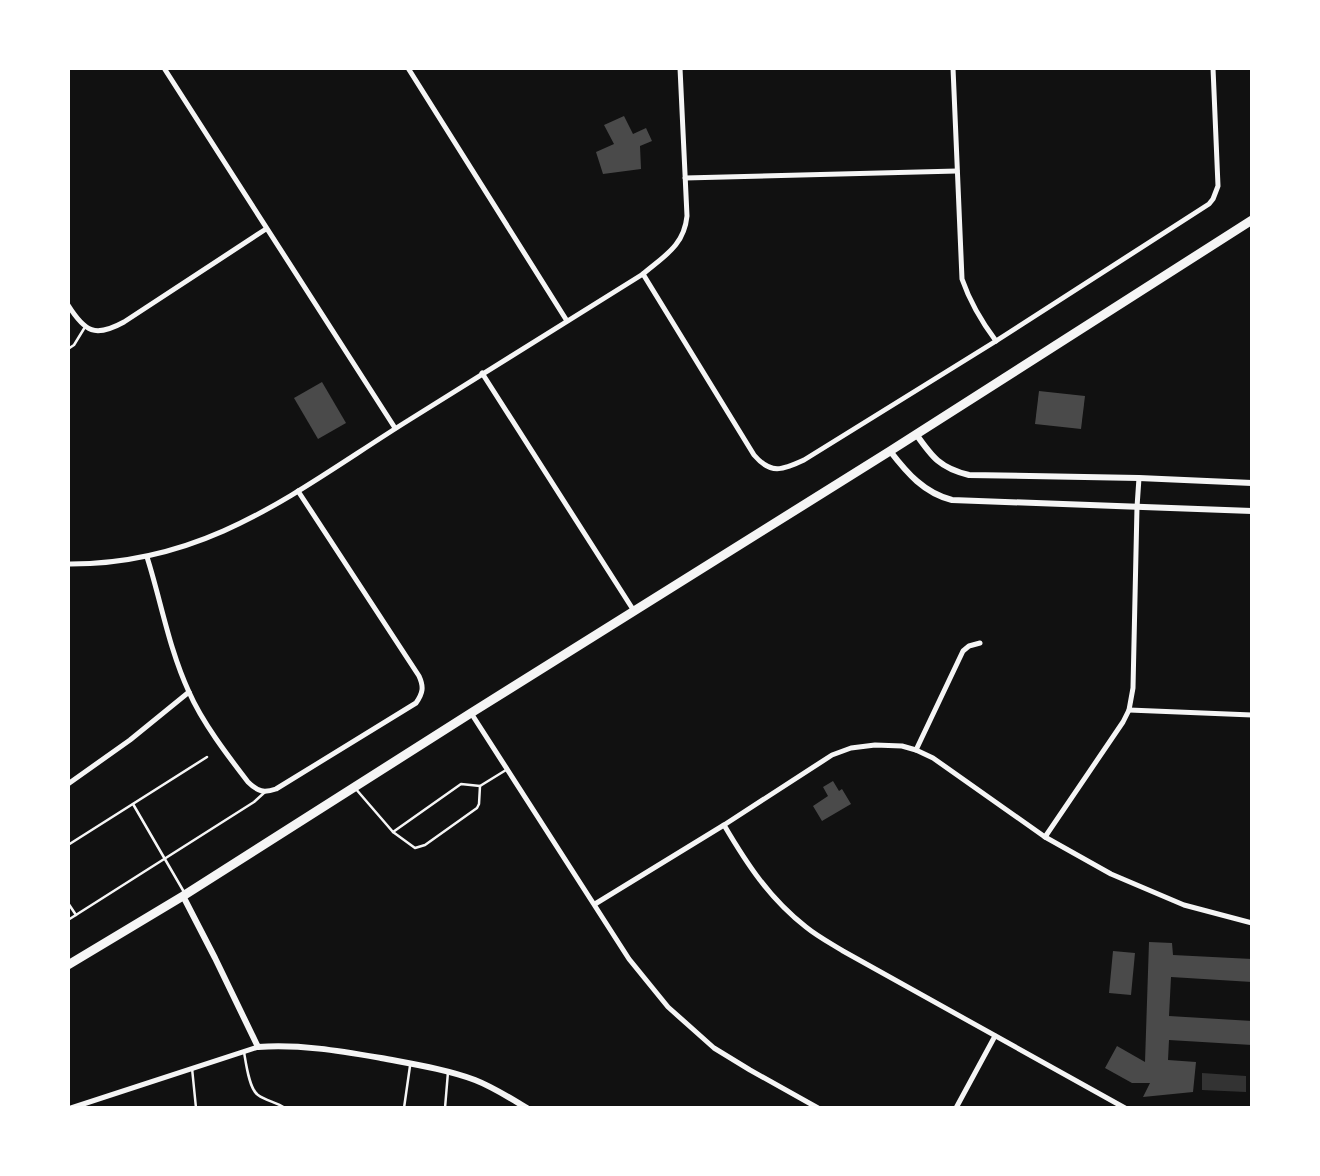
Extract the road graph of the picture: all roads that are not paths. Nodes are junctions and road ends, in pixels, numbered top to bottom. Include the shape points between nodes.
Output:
1 (164, 68) edge
2 (408, 68) edge
3 (680, 68) edge
4 (953, 68) edge
5 (1213, 68) edge
6 (957, 171) junction
7 (685, 178) junction
8 (1252, 220) edge
9 (266, 229) junction
10 (643, 274) junction
11 (68, 305) edge
12 (567, 321) junction
13 (85, 327) junction
14 (996, 341) junction
15 (68, 349) edge
16 (482, 373) junction
17 (395, 428) junction
18 (916, 434) junction
19 (890, 451) junction
20 (1139, 478) junction
21 (1252, 483) edge
22 (298, 491) junction
23 (1137, 507) junction
24 (1252, 510) edge
25 (147, 557) junction
26 (68, 564) edge
27 (634, 611) junction
28 (980, 643) dead end
29 (189, 692) junction
30 (1129, 710) junction
31 (471, 713) junction
32 (1252, 715) edge
33 (916, 750) junction
34 (207, 757) dead end
35 (508, 770) junction
36 (68, 784) edge
37 (480, 786) junction
38 (354, 788) junction
39 (265, 792) junction
40 (133, 804) junction
41 (724, 825) junction
42 (393, 832) junction
43 (1045, 837) junction
44 (68, 845) edge
45 (165, 859) junction
46 (184, 896) junction
47 (68, 903) edge
48 (595, 904) junction
49 (76, 915) junction
50 (68, 920) edge
51 (1252, 923) edge
52 (71, 965) edge
53 (995, 1036) junction
54 (258, 1047) junction
55 (244, 1052) junction
56 (410, 1064) junction
57 (192, 1068) junction
58 (448, 1072) junction
59 (516, 1105) edge
60 (71, 1108) edge
61 (195, 1108) edge
62 (285, 1108) edge
63 (404, 1108) edge
64 (445, 1108) edge
65 (527, 1108) edge
66 (818, 1108) edge
67 (956, 1108) edge
68 (1125, 1108) edge

1 - 9 street
2 - 12 street
3 - 7 street
4 - 6 street
5 - 14 street via 1218,186 1213,199
6 - 7 street
6 - 14 street via 962,279
7 - 10 street via 687,216 680,241
8 - 18 highway
9 - 13 street via 119,325 96,331
9 - 17 street
10 - 12 street
10 - 14 street via 754,455 779,470 804,460
11 - 13 street
12 - 16 street
13 - 15 lane
16 - 17 street
16 - 27 street
17 - 22 street
18 - 19 highway
18 - 20 street via 938,462 969,475
19 - 23 street via 923,488 952,500
19 - 27 highway
20 - 21 street
20 - 23 street
22 - 25 street via 225,531
22 - 39 street via 423,686 416,703
23 - 24 street
23 - 30 street
25 - 26 street
25 - 29 street
27 - 31 highway
28 - 33 street via 963,651
29 - 36 street
29 - 39 street via 248,782
30 - 32 street
30 - 43 street
31 - 35 street
31 - 38 highway
33 - 41 street via 875,745 832,755
33 - 43 street
34 - 40 lane
35 - 37 lane
35 - 48 street
37 - 42 lane via 461,784
37 - 42 lane via 477,808 421,847 415,848
38 - 42 lane
38 - 46 highway
39 - 45 lane
40 - 44 lane
40 - 45 lane
41 - 48 street
41 - 53 street via 748,866 806,927
43 - 51 street via 1111,874 1184,905
45 - 46 lane
45 - 49 lane
46 - 52 highway
46 - 54 street
47 - 49 lane
48 - 66 street via 629,959 668,1007 715,1048
49 - 50 lane
53 - 67 street
53 - 68 street
54 - 55 street
54 - 56 street via 307,1047
55 - 57 street
55 - 62 lane via 254,1090
56 - 58 street
56 - 63 lane
57 - 60 street
57 - 61 lane
58 - 59 street via 477,1081
58 - 64 lane
59 - 65 street

